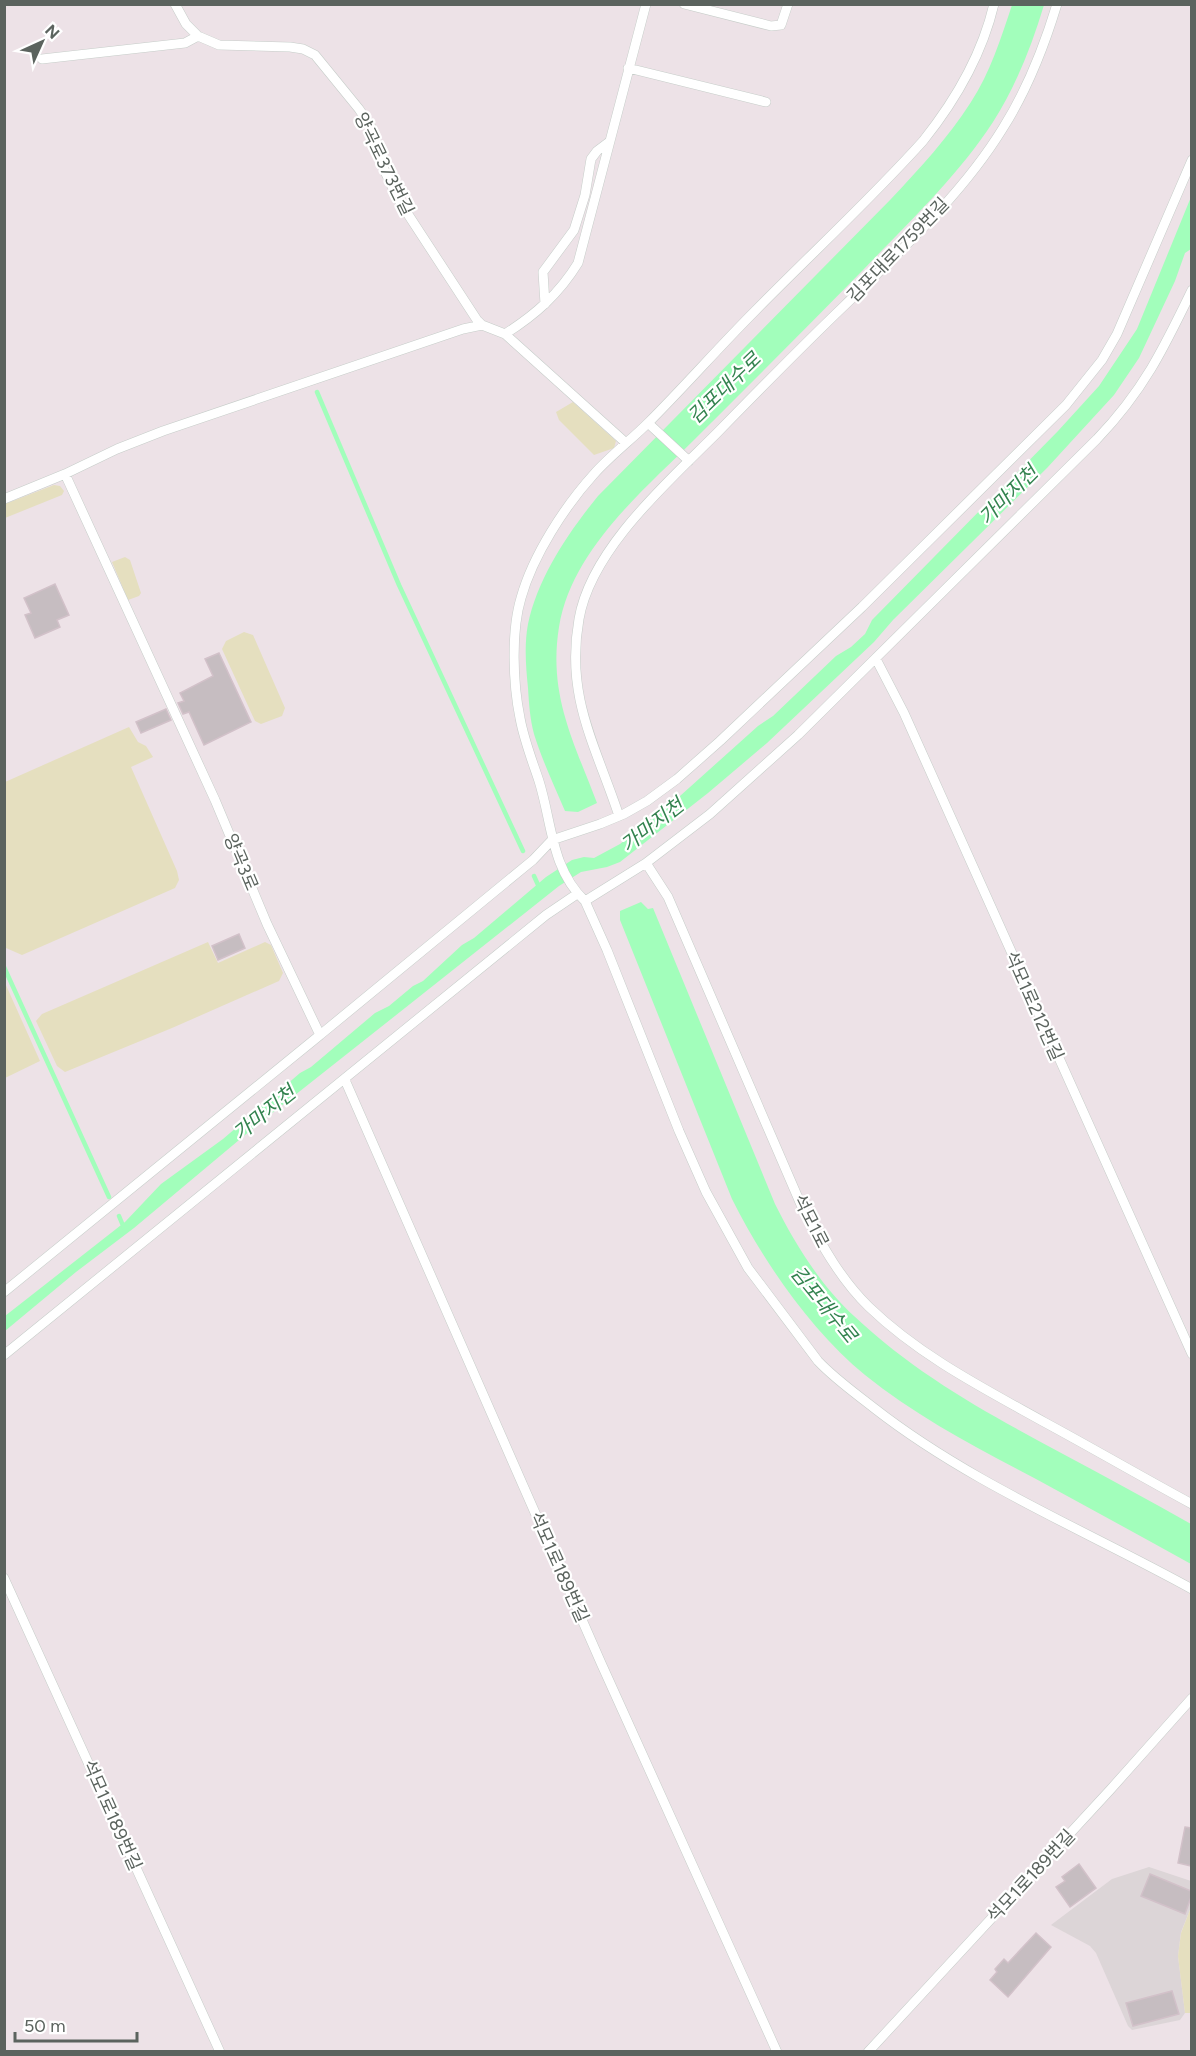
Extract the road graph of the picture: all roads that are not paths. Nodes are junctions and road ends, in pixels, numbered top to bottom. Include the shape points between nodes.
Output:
1 (175, 4) edge
2 (646, 4) edge
3 (684, 4) edge
4 (788, 4) edge
5 (994, 4) edge
6 (1058, 4) edge
7 (198, 36) junction
8 (42, 59) dead end
9 (628, 68) junction
10 (766, 102) dead end
11 (609, 142) junction
12 (1191, 160) edge
13 (1191, 290) edge
14 (545, 304) junction
15 (482, 325) junction
16 (505, 334) junction
17 (651, 425) junction
18 (626, 443) junction
19 (686, 458) junction
20 (65, 474) junction
21 (4, 499) edge
22 (876, 659) junction
23 (619, 816) junction
24 (553, 845) junction
25 (646, 864) junction
26 (575, 891) junction
27 (585, 901) junction
28 (320, 1035) junction
29 (345, 1080) junction
30 (4, 1292) edge
31 (1191, 1354) edge
32 (4, 1355) edge
33 (1191, 1504) edge
34 (4, 1578) edge
35 (1191, 1589) edge
36 (1191, 1698) edge
37 (220, 2052) edge
38 (777, 2052) edge
39 (868, 2052) edge

1 - 7 lane
2 - 9 lane
3 - 4 lane via 771,26 781,25
5 - 17 lane via 977,55 940,121 755,311
6 - 19 lane, 김포대로1759번길 via 1017,104 970,174 888,263
7 - 8 lane via 185,43
7 - 15 lane, 양곡로373번길 via 219,45 290,47 315,55 371,127 382,165 398,199
9 - 10 lane
9 - 11 lane
11 - 14 lane via 578,263 565,284
11 - 14 lane via 591,159 585,195 573,230 543,272
12 - 23 lane via 1117,334 1066,405 720,741 655,795
13 - 22 lane via 1161,354 1120,416
14 - 16 lane
15 - 16 lane
15 - 20 lane via 163,431
16 - 18 lane
17 - 18 lane
17 - 19 lane
18 - 24 lane via 592,476 549,537 526,583 516,618 519,717 546,806
19 - 23 lane, 김포대로1759번길 via 609,551 592,579 579,616 578,694
20 - 21 lane
20 - 28 lane, 양곡3로
22 - 25 lane via 743,785
22 - 31 lane, 석모1로212번길 via 904,713
23 - 24 lane
24 - 26 lane
24 - 28 lane
25 - 27 lane
25 - 33 lane, 석모1로 via 668,897 805,1214 832,1262 854,1290 899,1332 952,1370
26 - 27 lane
26 - 29 lane
27 - 35 lane via 706,1192 748,1268 818,1361 898,1427 955,1464
28 - 30 lane
29 - 32 lane
29 - 38 lane, 석모1로189번길
34 - 37 lane, 석모1로189번길
36 - 39 lane, 석모1로189번길

